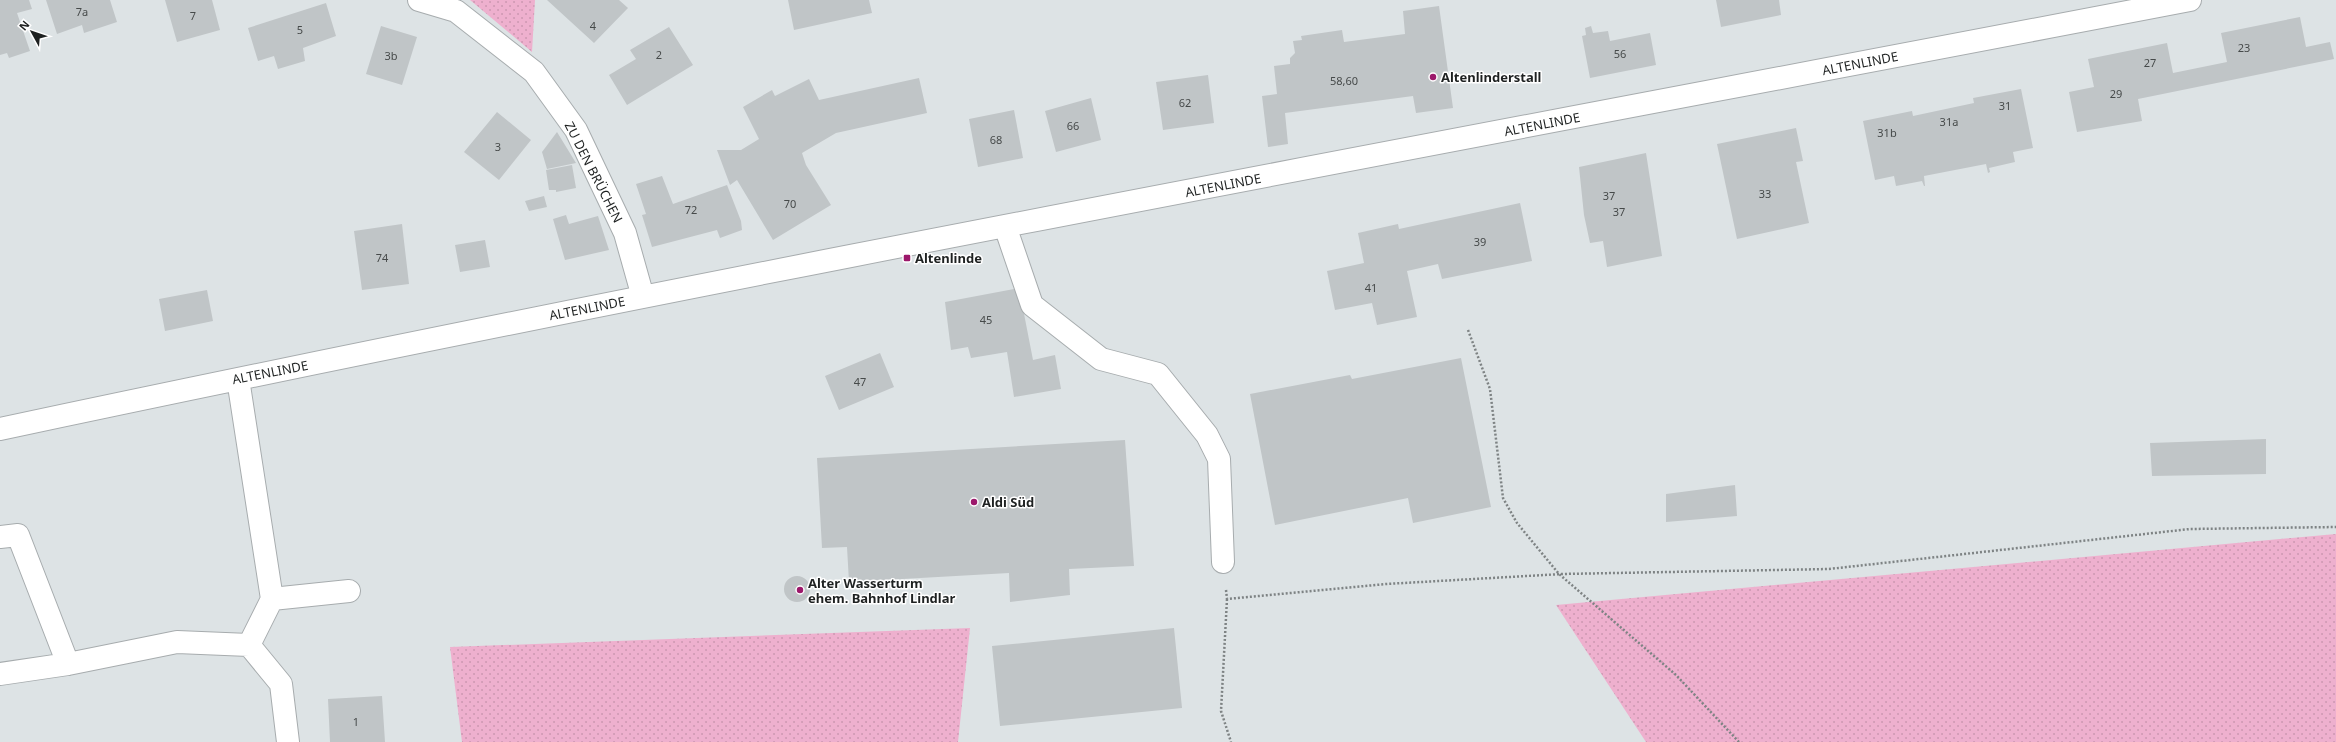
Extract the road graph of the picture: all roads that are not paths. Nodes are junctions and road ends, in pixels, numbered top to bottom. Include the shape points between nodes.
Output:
1 (419, 0) edge
2 (2190, 0) edge
3 (1005, 226) junction
4 (643, 297) junction
5 (238, 378) junction
6 (0, 429) edge
7 (0, 536) edge
8 (1223, 562) road end
9 (350, 591) dead end
10 (272, 599) junction
11 (249, 645) junction
12 (68, 664) junction
13 (0, 674) edge
14 (288, 742) edge

1 - 4 street, ZU DEN BRÜCHEN via 456,11 534,72 576,130 625,233
2 - 3 street, ALTENLINDE
3 - 4 street, ALTENLINDE
3 - 8 street via 1032,305 1101,359 1158,374 1207,435 1219,459
4 - 5 street, ALTENLINDE
5 - 6 street, ALTENLINDE
5 - 10 street
7 - 12 street via 18,535
9 - 10 street
10 - 11 street
11 - 12 street via 177,642
11 - 14 street via 281,684
12 - 13 street

